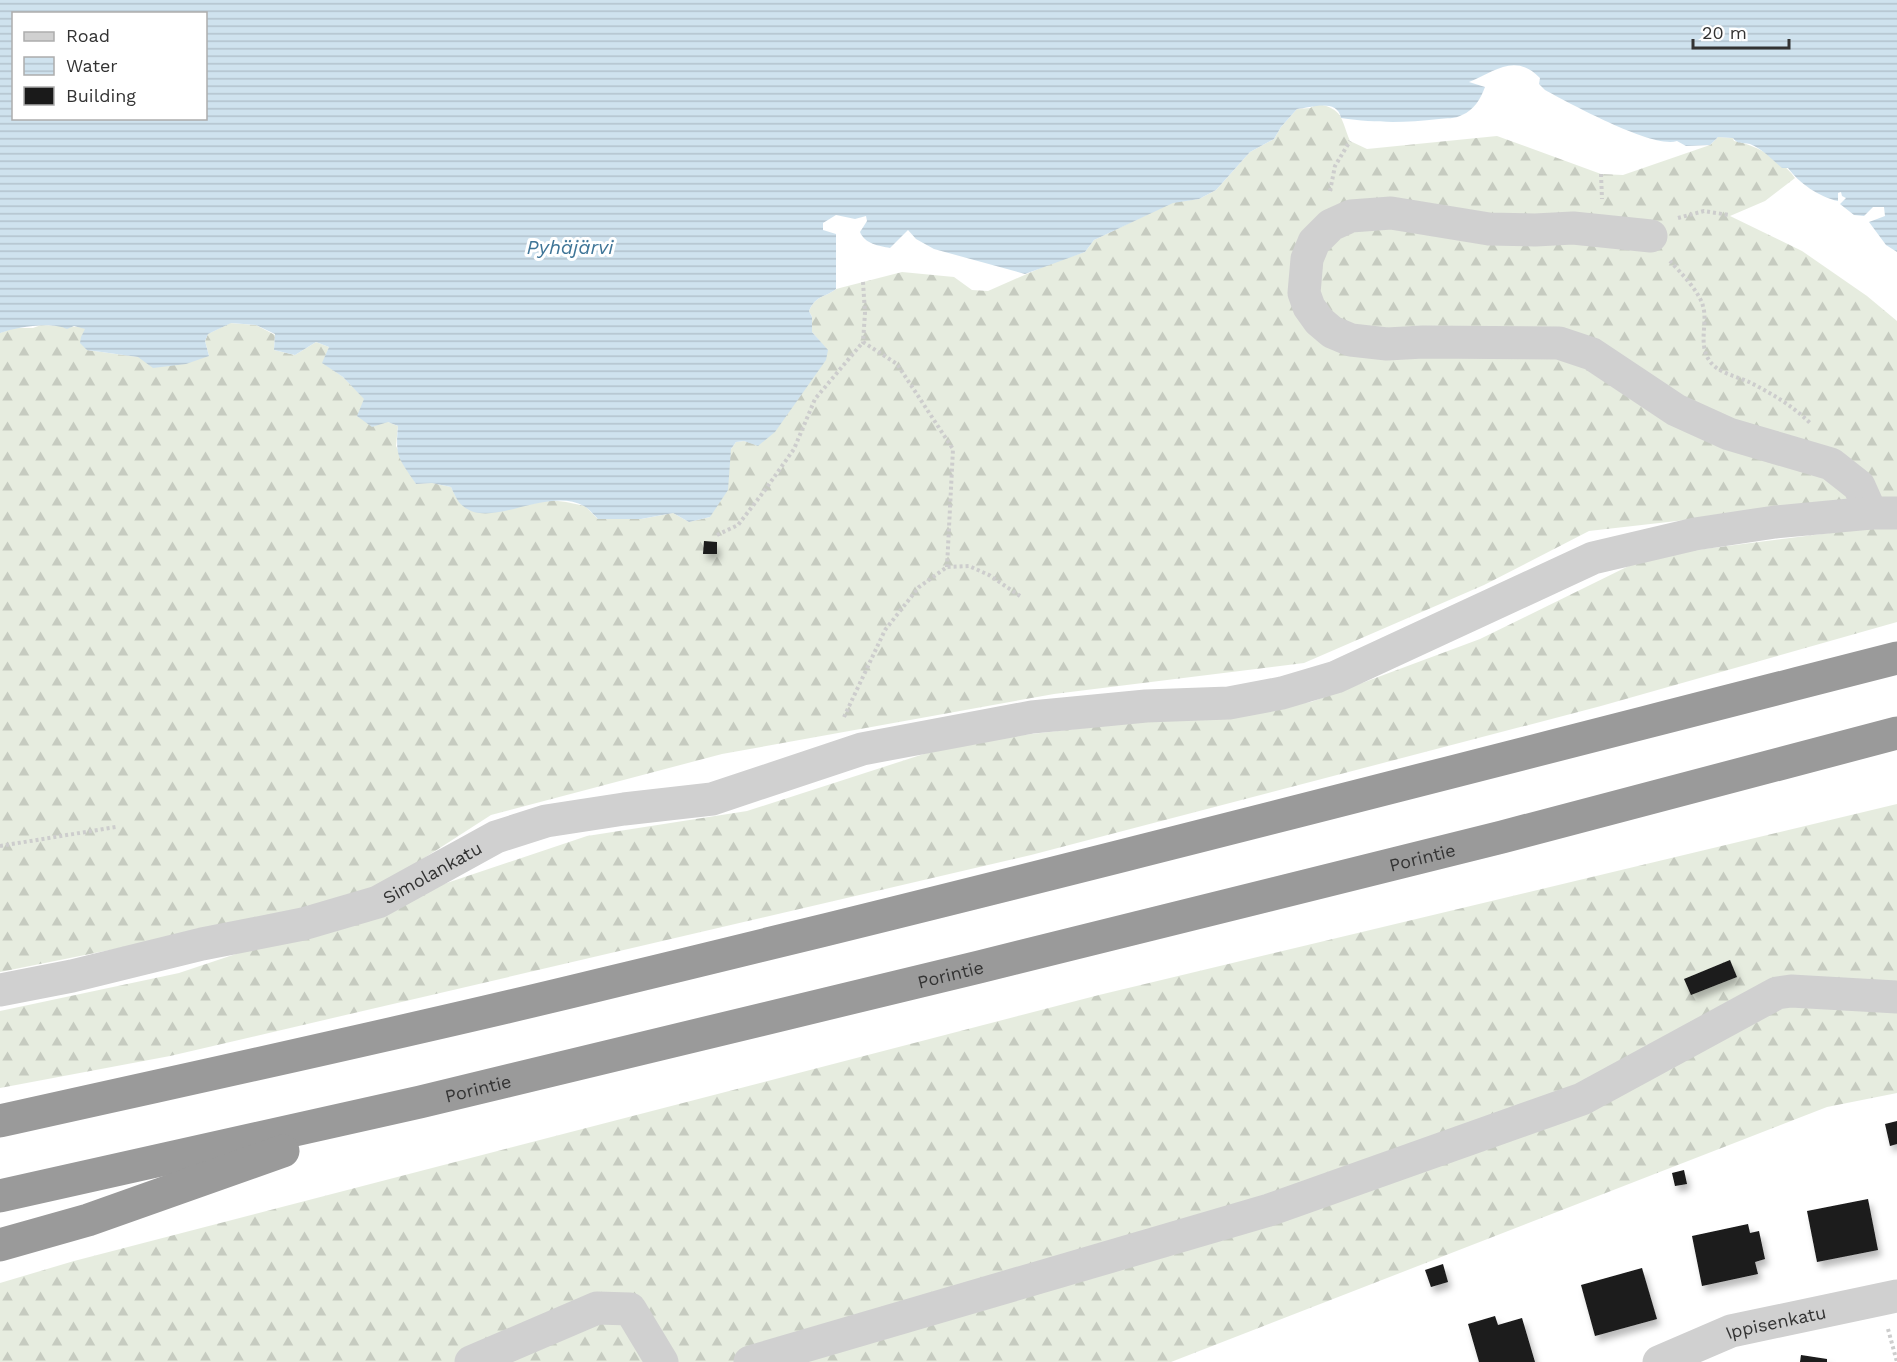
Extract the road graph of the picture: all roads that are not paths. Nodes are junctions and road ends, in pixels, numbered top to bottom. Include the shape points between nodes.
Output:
1 (1651, 236) road end
2 (1884, 513) edge
3 (1897, 658) edge
4 (1897, 734) edge
5 (0, 990) edge
6 (1897, 997) edge
7 (420, 1102) junction
8 (0, 1121) edge
9 (0, 1196) edge
10 (0, 1245) edge
11 (1897, 1296) edge
12 (471, 1362) edge
13 (662, 1362) edge
14 (750, 1362) edge
15 (1659, 1362) edge

1 - 2 street via 1573,228 1489,229 1391,213 1351,216 1332,225 1314,242 1307,259 1304,293 1319,321 1332,332 1351,339 1387,344 1559,343 1592,354 1676,410 1729,434 1831,464
2 - 5 street, Simolankatu via 1775,522 1695,534 1593,558 1336,676 1282,693 1229,703 1032,717 862,749 712,799 546,821 496,837 378,902 303,924
3 - 8 highway via 1454,773 608,983
4 - 7 highway, Porintie via 1455,849
6 - 14 street via 1776,993 1582,1099 1269,1210
7 - 9 highway, Porintie
7 - 10 highway via 88,1220
11 - 15 street, Ippisenkatu via 1731,1331
12 - 13 street via 597,1308 630,1309

